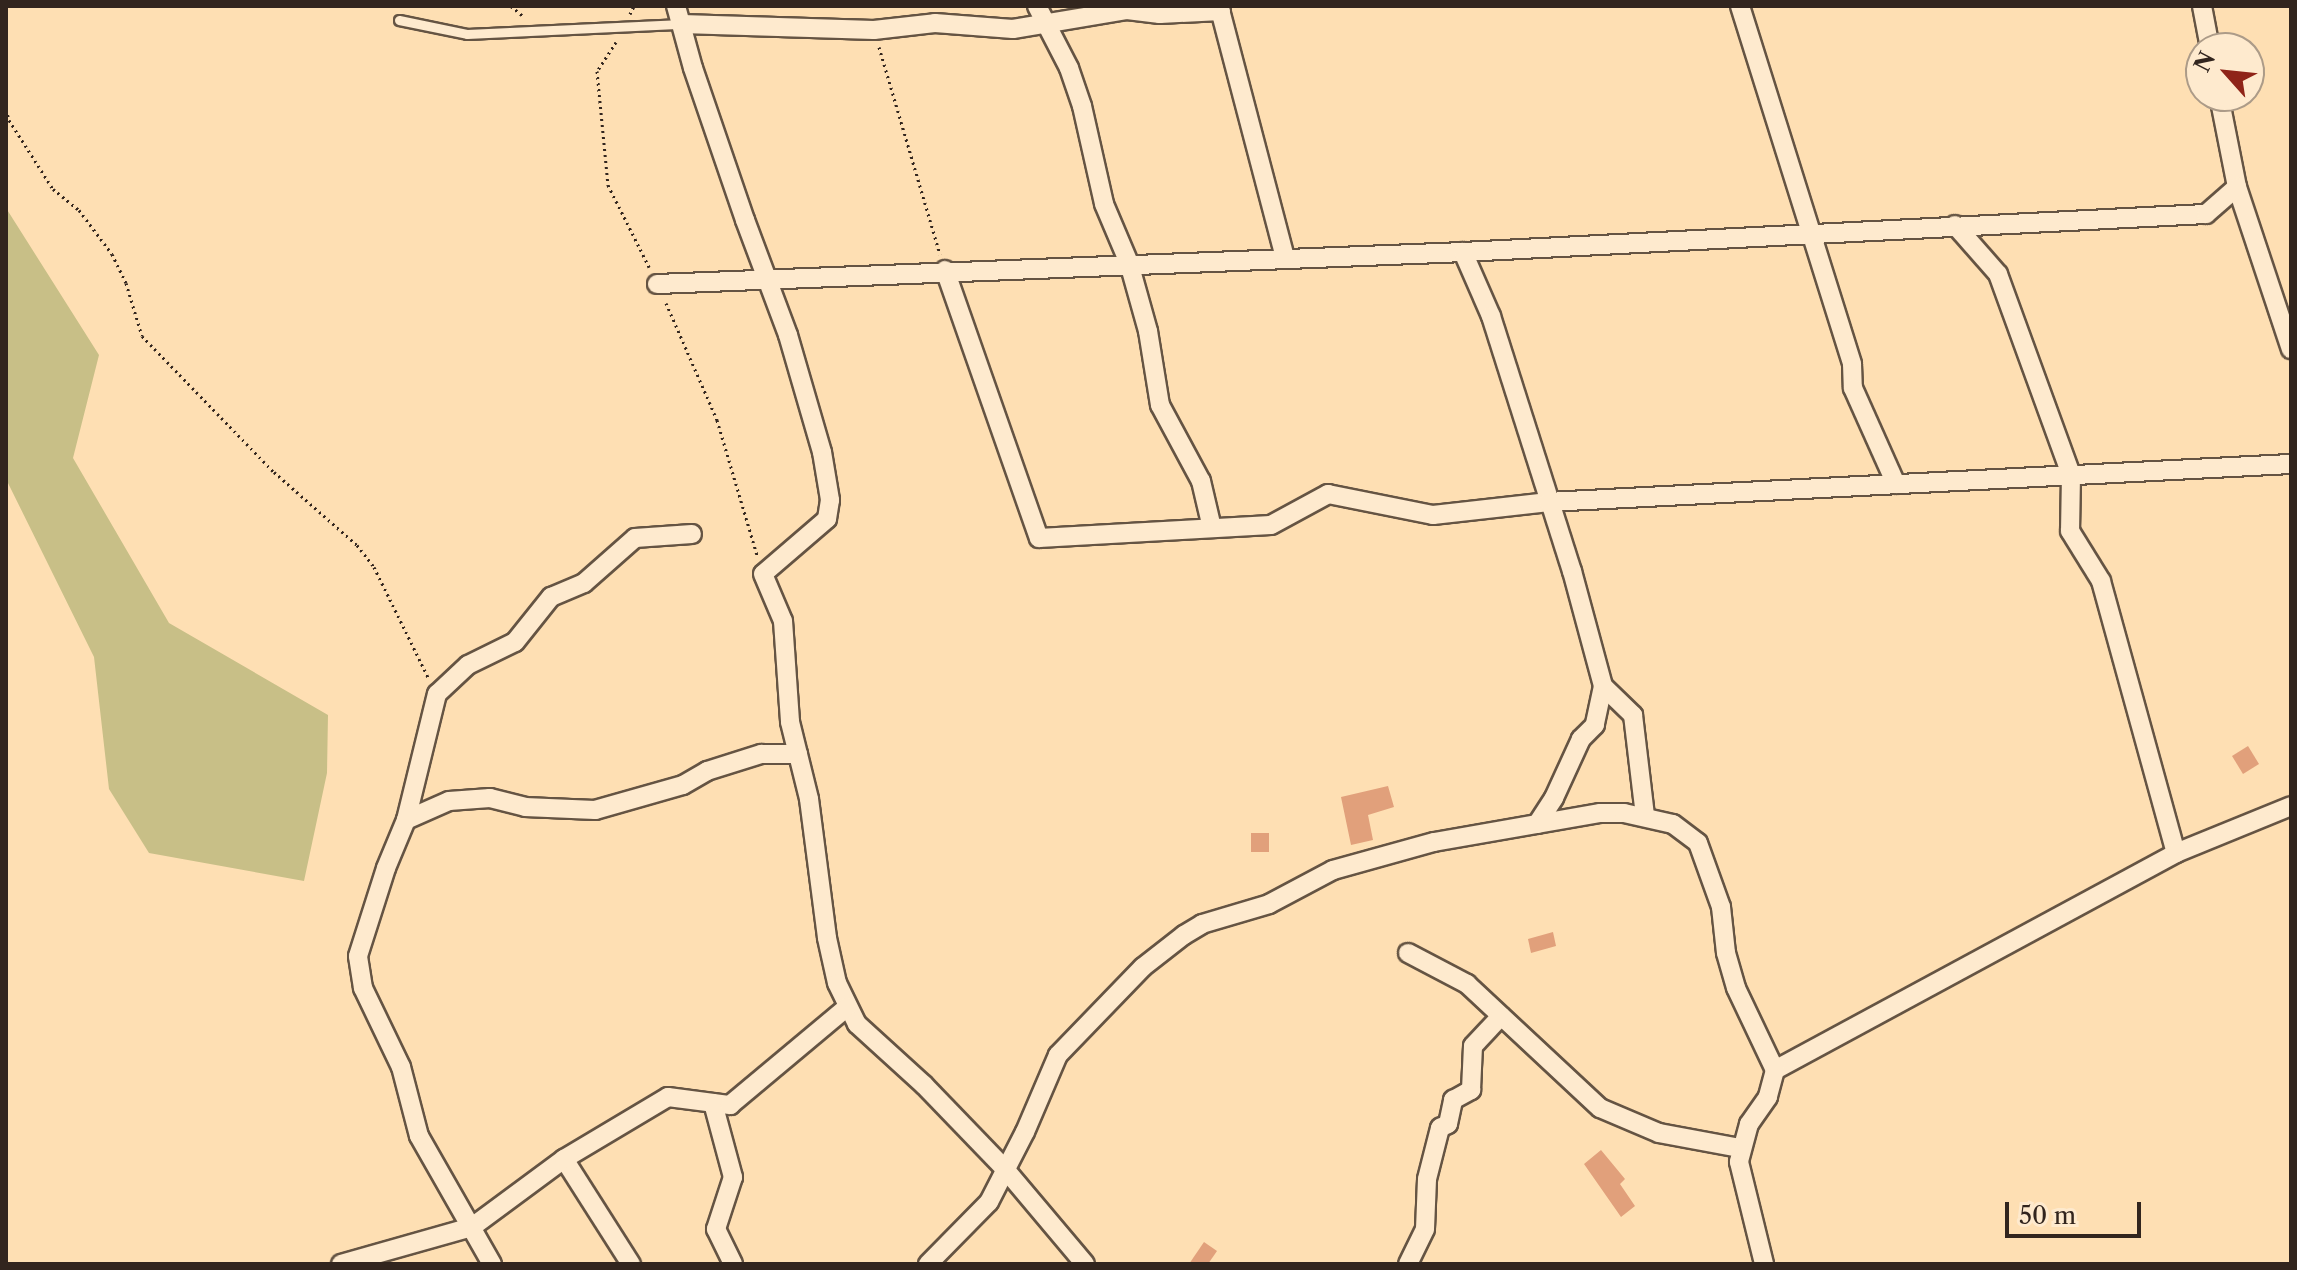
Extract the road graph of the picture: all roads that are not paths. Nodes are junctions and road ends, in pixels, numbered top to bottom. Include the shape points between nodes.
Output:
1 (1740, 6) edge
2 (2202, 6) edge
3 (1220, 8) edge
4 (1041, 14) edge
5 (679, 15) edge
6 (399, 20) dead end
7 (2207, 32) edge
8 (2222, 112) edge
9 (2237, 187) junction
10 (1955, 225) junction
11 (1811, 233) junction
12 (1463, 252) junction
13 (1285, 258) junction
14 (1129, 263) junction
15 (945, 270) junction
16 (766, 279) junction
17 (657, 284) dead end
18 (2291, 349) edge
19 (2291, 464) edge
20 (2071, 475) junction
21 (1896, 484) junction
22 (1548, 502) junction
23 (1212, 528) junction
24 (692, 534) dead end
25 (1603, 686) junction
26 (798, 754) junction
27 (2291, 806) edge
28 (1645, 816) junction
29 (406, 820) junction
30 (1537, 824) junction
31 (2176, 853) junction
32 (1408, 953) dead end
33 (847, 1007) junction
34 (1501, 1016) junction
35 (1775, 1070) junction
36 (713, 1103) junction
37 (1740, 1148) junction
38 (564, 1159) junction
39 (1005, 1169) junction
40 (472, 1227) junction
41 (341, 1264) edge
42 (492, 1264) edge
43 (631, 1264) edge
44 (733, 1264) edge
45 (928, 1264) edge
46 (1085, 1264) edge
47 (1408, 1264) edge
48 (1764, 1264) edge

1 - 11 street
2 - 7 street
3 - 4 street
3 - 13 street
4 - 5 street via 1013,29 935,23 874,30
4 - 14 street via 1069,68 1104,204
5 - 6 lane via 467,34
5 - 16 street
8 - 9 street
9 - 10 street via 2206,214
9 - 18 street
10 - 11 street
10 - 20 street via 1998,274
11 - 12 street
11 - 21 street via 1852,364 1853,388
12 - 13 street
12 - 22 street via 1491,316
13 - 14 street
14 - 15 street
14 - 23 street via 1148,331 1160,405 1201,481
15 - 16 street
15 - 23 street via 1039,538
16 - 17 street
16 - 26 street via 808,403 830,500 827,519 763,574 783,621 790,722
19 - 20 street
20 - 21 street
20 - 31 street via 2070,531 2101,581
21 - 22 street
22 - 23 street via 1433,515 1328,494 1271,525
22 - 25 street
24 - 29 street via 628,542 584,583 551,597 515,642 468,665 437,694
25 - 28 street via 1633,715
25 - 30 street via 1595,725 1581,739
26 - 29 street via 761,754 707,771 683,785 595,810 525,807 490,798 449,801
26 - 33 street via 813,821 827,938
27 - 31 street
28 - 30 street via 1600,813
28 - 35 street via 1673,824 1698,843 1721,907 1736,988
29 - 40 street via 358,956 363,988 401,1067 419,1136
30 - 39 street via 1434,842 1333,870 1269,904 1202,924 1184,935 1143,967 1058,1055
31 - 35 street
32 - 34 street via 1467,984
33 - 36 street via 730,1105
33 - 39 street via 857,1024
34 - 37 street via 1600,1108 1659,1133
34 - 47 street via 1473,1046 1471,1090 1453,1100 1448,1124 1440,1128 1427,1179 1425,1229
35 - 37 street via 1768,1097
36 - 38 street via 668,1097
36 - 44 street via 733,1177 716,1229
37 - 48 street via 1743,1185
38 - 40 street
38 - 43 street
39 - 45 street via 979,1216
39 - 46 street
40 - 41 street
40 - 42 street

